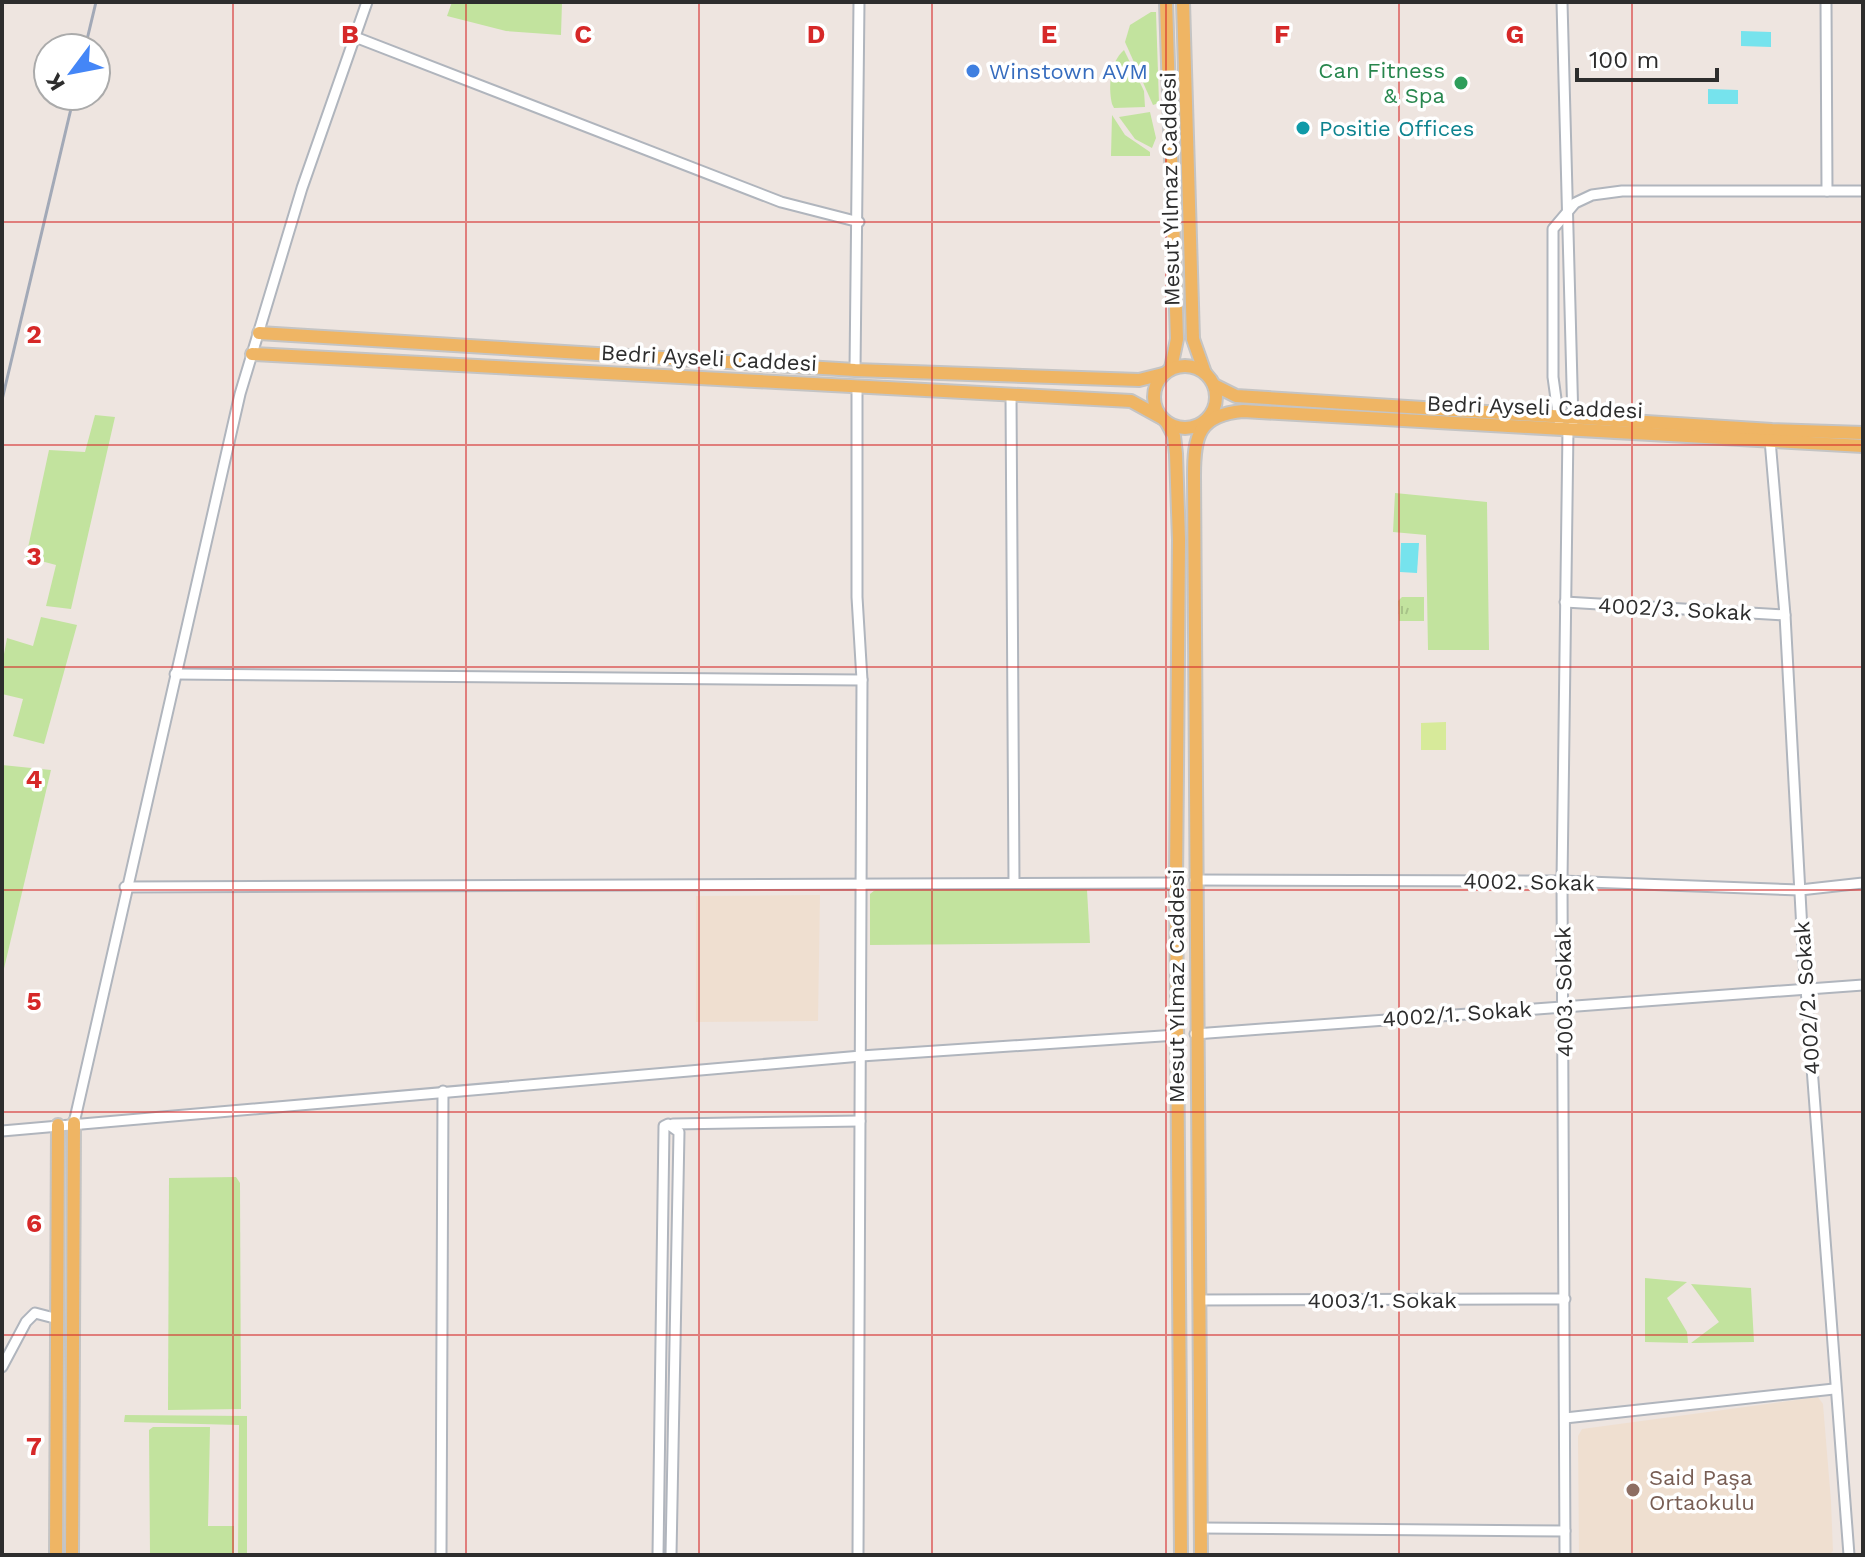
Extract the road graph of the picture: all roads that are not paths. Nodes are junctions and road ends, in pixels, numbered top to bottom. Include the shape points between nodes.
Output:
1 (367, 2) edge
2 (859, 2) edge
3 (1166, 2) edge
4 (1183, 2) edge
5 (1562, 2) edge
6 (1826, 2) edge
7 (355, 37) junction
8 (1827, 191) junction
9 (1863, 191) edge
10 (1566, 213) junction
11 (859, 222) junction
12 (259, 333) junction
13 (252, 354) junction
14 (855, 370) junction
15 (1167, 371) junction
16 (1205, 373) junction
17 (1214, 385) junction
18 (857, 387) junction
19 (1011, 395) junction
20 (1164, 420) junction
21 (1208, 420) junction
22 (1566, 424) junction
23 (1863, 433) edge
24 (1770, 440) junction
25 (1863, 446) edge
26 (1565, 602) junction
27 (1785, 615) junction
28 (175, 674) junction
29 (862, 680) junction
30 (1195, 880) junction
31 (1562, 881) junction
32 (859, 882) junction
33 (1014, 882) junction
34 (1176, 883) junction
35 (1863, 883) edge
36 (125, 887) junction
37 (1800, 890) junction
38 (1863, 985) edge
39 (1806, 990) junction
40 (1564, 1006) junction
41 (1195, 1034) junction
42 (1177, 1035) junction
43 (861, 1056) junction
44 (443, 1091) junction
45 (860, 1121) junction
46 (74, 1123) junction
47 (673, 1124) junction
48 (58, 1125) junction
49 (2, 1131) edge
50 (1565, 1299) junction
51 (1200, 1300) junction
52 (58, 1319) junction
53 (2, 1367) edge
54 (1834, 1389) junction
55 (1565, 1418) junction
56 (1201, 1528) junction
57 (1565, 1531) junction
58 (56, 1555) edge
59 (72, 1555) edge
60 (441, 1555) edge
61 (658, 1555) edge
62 (671, 1555) edge
63 (858, 1555) edge
64 (1181, 1555) edge
65 (1201, 1555) edge
66 (1565, 1555) edge
67 (1849, 1555) edge

1 - 7 street
2 - 11 street
3 - 15 main road, Mesut Yılmaz Caddesi via 1177,339
4 - 16 main road, Mesut Yılmaz Caddesi via 1193,339
5 - 10 street
6 - 8 street
7 - 11 street via 781,202
7 - 12 street
8 - 9 street
8 - 10 street via 1622,191 1592,195
10 - 22 street
10 - 22 street via 1553,229 1553,377
11 - 14 street
12 - 13 street
12 - 14 main road, Bedri Ayseli Caddesi
13 - 18 main road, Bedri Ayseli Caddesi
13 - 28 street
14 - 15 main road, Bedri Ayseli Caddesi via 1139,380
15 - 16 main road via 1189,366
15 - 20 main road via 1154,390 1155,408
16 - 17 main road
17 - 21 main road via 1216,400
17 - 22 main road, Bedri Ayseli Caddesi via 1236,396
18 - 19 main road, Bedri Ayseli Caddesi
18 - 29 street
19 - 20 main road, Bedri Ayseli Caddesi via 1131,401
19 - 33 street
20 - 21 main road via 1185,429
20 - 34 main road, Mesut Yılmaz Caddesi via 1174,436 1179,540
21 - 22 main road, Bedri Ayseli Caddesi via 1243,411
21 - 30 main road, Mesut Yılmaz Caddesi via 1198,437 1194,463
22 - 23 main road, Bedri Ayseli Caddesi
22 - 24 main road, Bedri Ayseli Caddesi
22 - 26 street, 4003. Sokak
24 - 25 main road, Bedri Ayseli Caddesi
24 - 27 street, 4002/2. Sokak
26 - 27 street, 4002/3. Sokak
26 - 31 street, 4003. Sokak
27 - 37 street, 4002/2. Sokak
28 - 29 street
28 - 36 street
29 - 32 street
30 - 31 street, 4002. Sokak
30 - 41 main road, Mesut Yılmaz Caddesi
31 - 37 street, 4002. Sokak
31 - 40 street, 4003. Sokak
32 - 33 street
32 - 36 street
32 - 43 street
33 - 34 street
34 - 42 main road, Mesut Yılmaz Caddesi
35 - 37 street, 4002. Sokak
36 - 46 street
37 - 39 street, 4002/2. Sokak
38 - 39 street, 4002/1. Sokak
39 - 40 street, 4002/1. Sokak
39 - 54 street, 4002/2. Sokak
40 - 41 street, 4002/1. Sokak
40 - 50 street, 4003. Sokak
41 - 51 main road, Mesut Yılmaz Caddesi
42 - 43 street
42 - 64 main road, Mesut Yılmaz Caddesi
43 - 44 street
43 - 45 street
44 - 46 street
44 - 60 street
45 - 47 street
45 - 63 street
46 - 48 street
46 - 59 main road
47 - 61 street via 664,1126
47 - 62 street via 679,1132
48 - 49 street
48 - 52 main road
50 - 51 street, 4003/1. Sokak
50 - 55 street, 4003. Sokak
51 - 56 main road, Mesut Yılmaz Caddesi
52 - 53 street via 35,1313
52 - 58 main road
54 - 55 street
54 - 67 street, 4002/2. Sokak
55 - 57 street, 4003. Sokak
56 - 57 street
56 - 65 main road, Mesut Yılmaz Caddesi
57 - 66 street, 4003. Sokak

